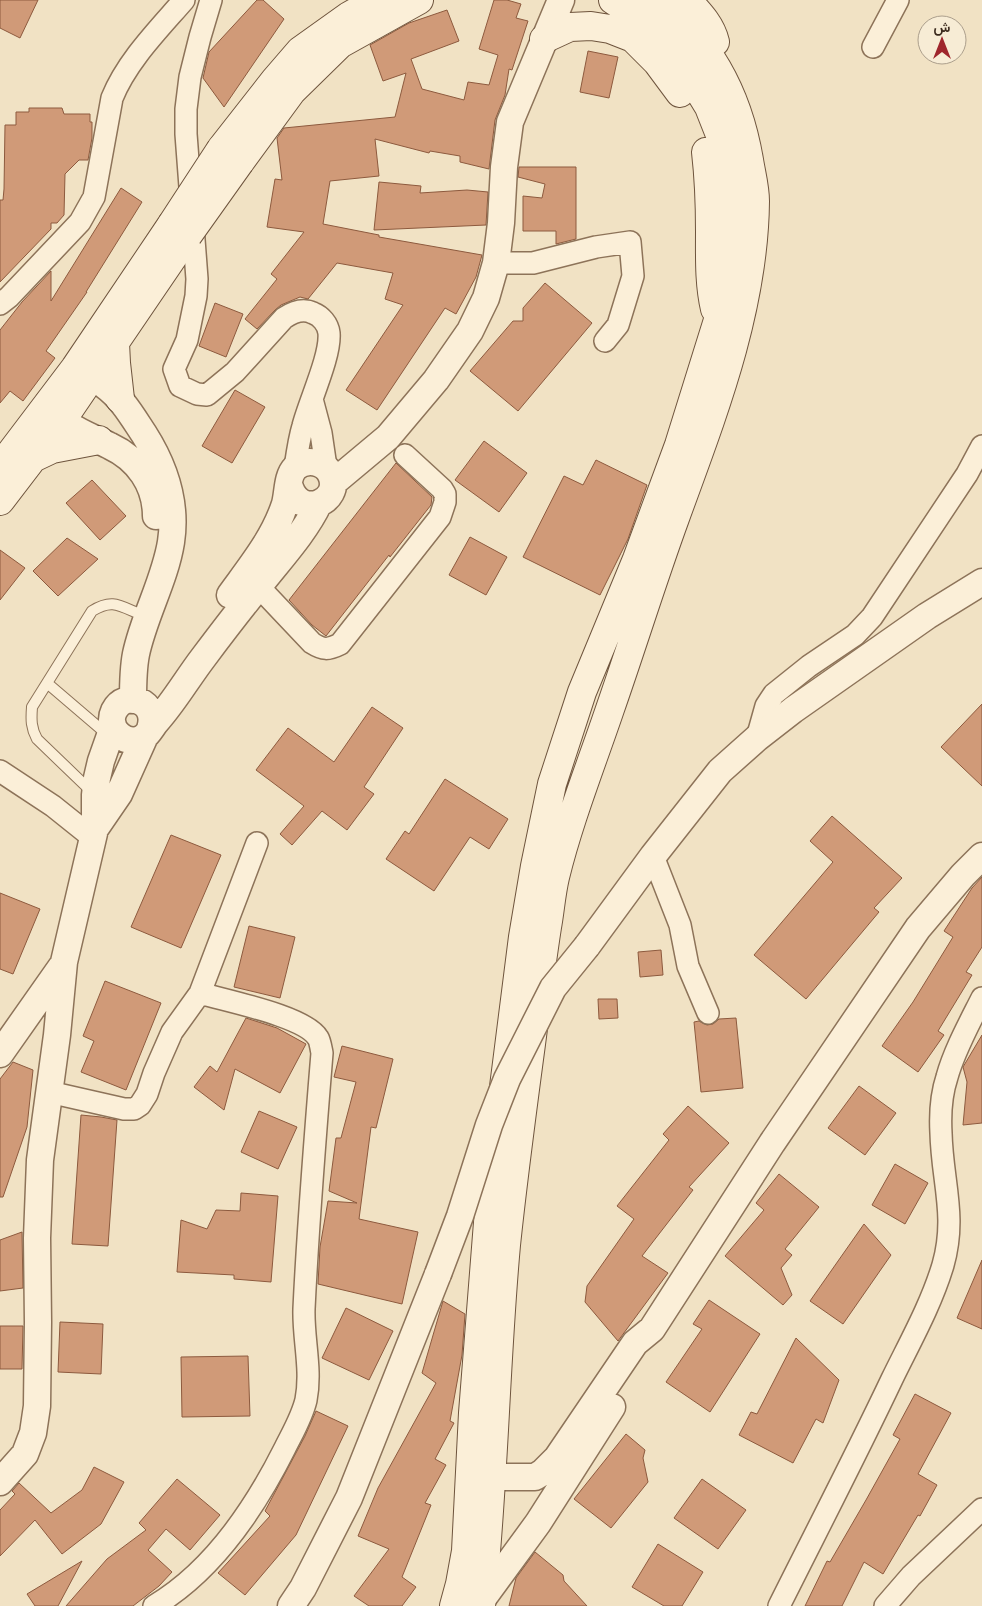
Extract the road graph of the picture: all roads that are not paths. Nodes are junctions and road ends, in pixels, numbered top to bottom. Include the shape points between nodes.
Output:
1 (184, 0) edge
2 (212, 0) edge
3 (377, 0) edge
4 (419, 0) edge
5 (613, 0) edge
6 (651, 0) edge
7 (687, 0) edge
8 (898, 0) edge
9 (553, 20) edge
10 (873, 47) dead end
11 (719, 69) junction
12 (230, 155) junction
13 (180, 229) junction
14 (496, 263) junction
15 (0, 304) edge
16 (717, 321) junction
17 (605, 341) dead end
18 (115, 343) junction
19 (83, 372) junction
20 (120, 399) junction
21 (312, 399) junction
22 (55, 411) junction
23 (99, 440) junction
24 (982, 446) edge
25 (405, 455) dead end
26 (31, 458) junction
27 (0, 467) edge
28 (292, 476) junction
29 (326, 484) junction
30 (0, 501) edge
31 (982, 582) edge
32 (258, 586) junction
33 (135, 612) junction
34 (47, 683) junction
35 (123, 714) junction
36 (148, 732) junction
37 (757, 738) junction
38 (0, 771) edge
39 (95, 795) junction
40 (94, 834) junction
41 (257, 843) dead end
42 (653, 856) junction
43 (982, 856) edge
44 (64, 962) junction
45 (200, 994) junction
46 (982, 998) edge
47 (708, 1013) dead end
48 (57, 1035) junction
49 (7, 1039) edge
50 (49, 1092) junction
51 (652, 1329) junction
52 (2, 1475) edge
53 (491, 1477) junction
54 (982, 1509) edge
55 (481, 1603) edge
56 (154, 1606) edge
57 (291, 1606) edge
58 (454, 1606) edge
59 (779, 1606) edge
60 (885, 1606) edge

1 - 15 street via 132,62 118,84 112,98 94,197 80,222
2 - 21 street via 190,77 186,109 197,279 187,340 174,369 180,386 207,395 235,372 284,318 292,312 311,311 325,322 329,341
3 - 12 main road via 300,51 275,80
4 - 12 main road via 340,44
5 - 16 main road via 650,24 670,47 709,108 724,145 730,204 730,254 728,288
6 - 11 main road via 687,28
7 - 11 main road via 713,32
8 - 10 street
9 - 14 street via 510,122
9 - 16 main road via 570,27 610,28 633,38 672,80 692,111 705,146 707,162 709,266
11 - 53 main road via 734,101 746,140 755,195 754,246 737,334 693,472 577,802 554,880 506,1245
12 - 13 main road, bridge
13 - 18 main road
13 - 19 main road
14 - 17 street via 533,263 630,242 633,276 618,326
14 - 29 street via 486,298 470,331 436,380 388,437 364,459
16 - 58 main road via 679,445 637,559 582,692 552,784 535,866 522,937 490,1197 466,1551
18 - 19 main road
18 - 20 main road
19 - 20 street
19 - 22 main road
20 - 35 street via 163,467 173,517 171,542 136,655
21 - 28 street via 302,426
21 - 29 street via 321,433
22 - 23 street via 74,429
22 - 26 main road
22 - 27 main road
23 - 26 main road via 52,449
23 - 33 street via 125,455 146,476 156,512 156,530
24 - 37 street via 872,617 855,634 774,694 766,706
25 - 32 street via 442,489 445,494 443,509 415,550 340,644 327,650 312,643
26 - 30 main road
28 - 29 street via 302,463 318,463
28 - 29 street via 291,492 302,503 311,505
28 - 35 street via 280,517 264,548 169,681
29 - 32 street via 310,523
31 - 37 street via 927,616
32 - 36 street
33 - 34 lane via 109,603 92,611
33 - 35 street via 122,658
34 - 35 lane
34 - 39 lane via 32,707 32,730 37,739
35 - 36 street via 148,706 153,721
35 - 36 street via 117,734 131,740 139,739
35 - 39 street via 101,761
36 - 40 street via 119,794
37 - 42 street via 720,771
38 - 40 street
39 - 40 street
40 - 44 street
41 - 45 street
42 - 47 street via 680,925 688,966
42 - 57 street, bridge via 553,988 507,1079 488,1125 460,1216 349,1498
43 - 51 street via 918,928 772,1143
44 - 48 street
44 - 49 street
45 - 50 street via 172,1032 148,1094 134,1109
45 - 56 street via 293,1020 318,1038 322,1053 304,1314 308,1373 306,1399 300,1418 273,1473 209,1563
46 - 59 street via 947,1077 942,1102 941,1134 950,1210 949,1232 932,1297
48 - 49 street via 31,1020
48 - 50 street
50 - 52 street via 40,1160 37,1238 37,1406 33,1433 25,1454
51 - 53 street via 635,1343 557,1458 543,1472 535,1477
51 - 55 street via 648,1348 582,1456
53 - 55 main road
54 - 60 street via 911,1576

